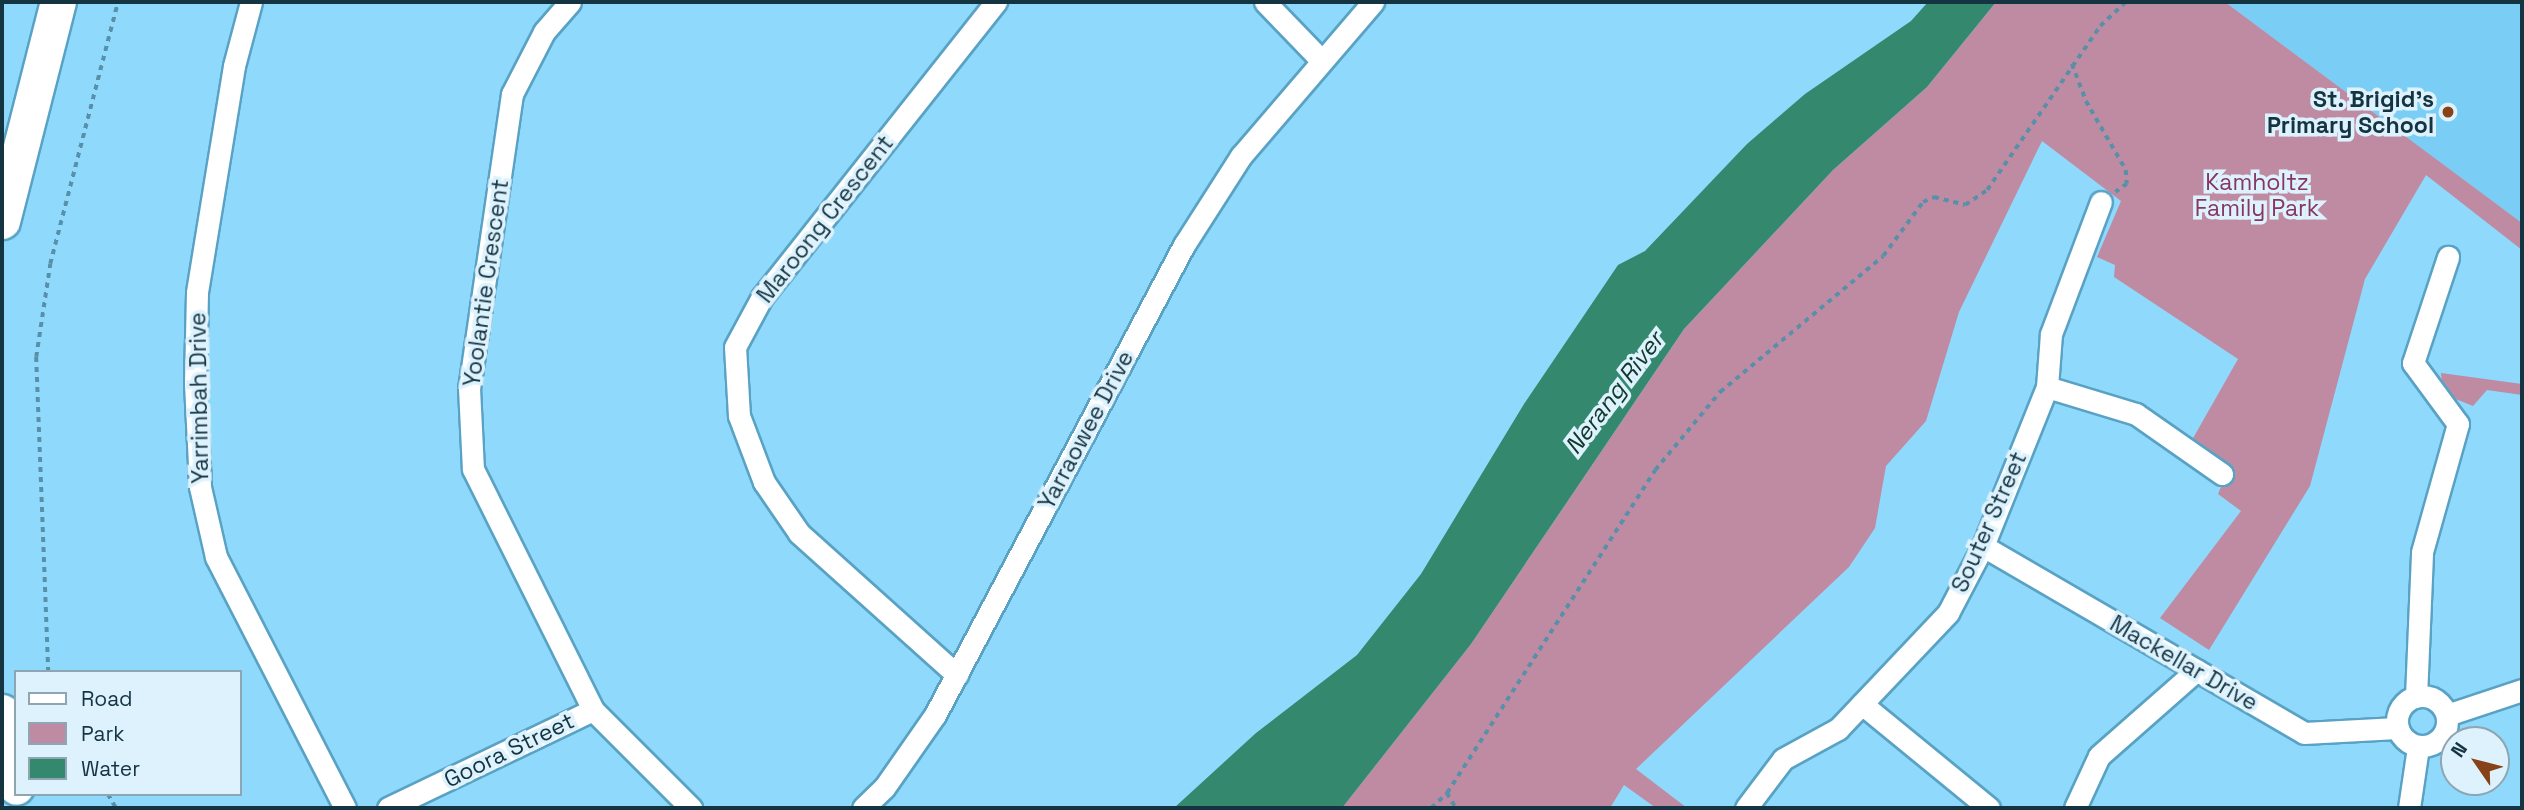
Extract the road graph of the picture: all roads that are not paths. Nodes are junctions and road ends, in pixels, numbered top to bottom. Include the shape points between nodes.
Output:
1 (58, 2) edge
2 (251, 2) edge
3 (570, 2) edge
4 (996, 2) edge
5 (1265, 2) edge
6 (1373, 2) edge
7 (1320, 59) junction
8 (2102, 202) road end
9 (2, 221) edge
10 (2448, 257) dead end
11 (2046, 387) junction
12 (2222, 474) dead end
13 (1983, 546) junction
14 (2197, 670) junction
15 (957, 675) junction
16 (2522, 690) edge
17 (2416, 697) junction
18 (1862, 704) junction
19 (593, 710) junction
20 (2, 712) edge
21 (2447, 715) junction
22 (2398, 728) junction
23 (2418, 747) junction
24 (14, 776) edge
25 (345, 808) edge
26 (388, 808) edge
27 (691, 808) edge
28 (863, 808) edge
29 (1746, 808) edge
30 (1989, 808) edge
31 (2075, 808) edge
32 (2409, 808) edge

1 - 9 main road
2 - 25 street, Yarrimbah Drive via 234,66 198,293 195,383 200,487 216,557
3 - 19 street, Yoolantie Crescent via 544,33 512,94 469,388 473,469
4 - 15 street, Maroong Crescent via 762,297 735,347 739,416 764,482 799,533
5 - 7 street
6 - 7 street, Yarraowee Drive
7 - 15 street, Yarraowee Drive via 1241,156 1184,245
8 - 11 street, Souter Street via 2051,334
10 - 17 street via 2413,363 2458,424 2422,552
11 - 12 street via 2136,414
11 - 13 street, Souter Street
13 - 14 street, Mackellar Drive
13 - 18 street, Souter Street via 1948,613
14 - 22 street, Mackellar Drive via 2304,733
14 - 31 street via 2099,756
15 - 28 street, Yarraowee Drive via 884,788
16 - 21 street
17 - 21 street via 2433,698
17 - 22 street via 2401,709
18 - 29 street, Souter Street via 1838,729 1783,759
18 - 30 street
19 - 26 street, Goora Street
19 - 27 street, Yoolantie Crescent
20 - 24 main road
21 - 23 street via 2441,739
22 - 23 street
23 - 32 street

